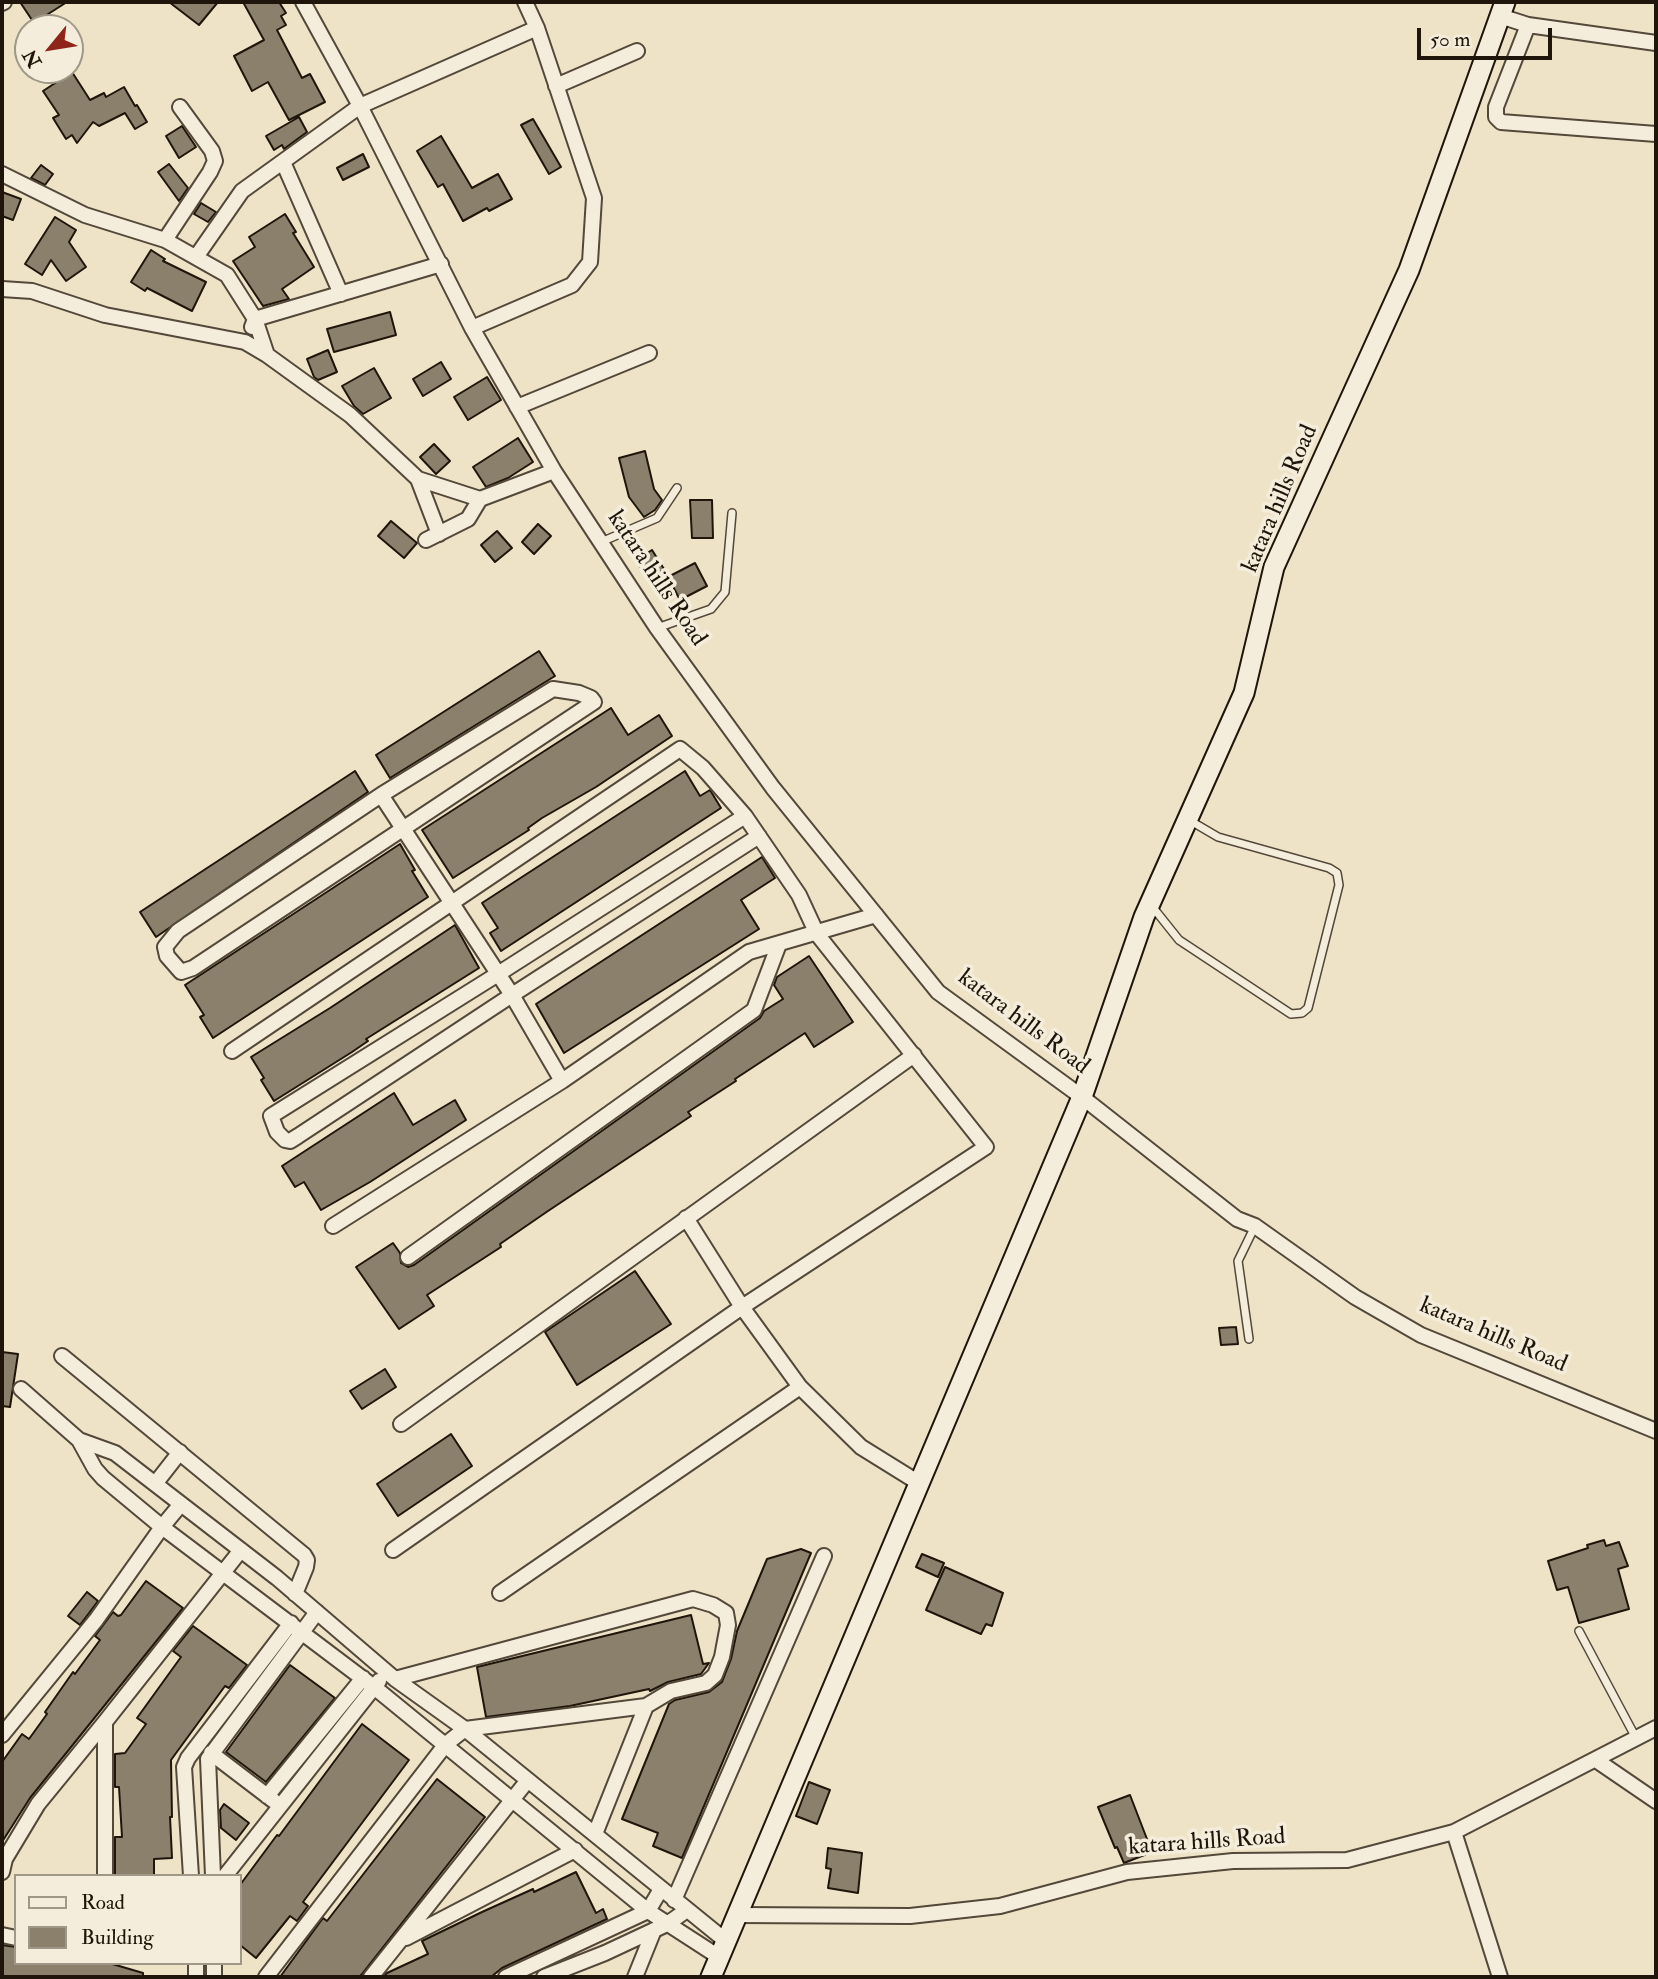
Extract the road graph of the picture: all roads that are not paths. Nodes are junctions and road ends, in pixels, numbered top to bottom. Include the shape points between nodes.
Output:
1 (526, 2) edge
2 (307, 3) edge
3 (1503, 9) edge
4 (1528, 25) junction
5 (537, 28) junction
6 (1656, 43) edge
7 (637, 51) dead end
8 (556, 86) junction
9 (360, 106) junction
10 (180, 107) dead end
11 (1656, 134) edge
12 (283, 162) junction
13 (2, 174) edge
14 (165, 240) junction
15 (196, 257) junction
16 (441, 264) junction
17 (2, 289) edge
18 (341, 294) junction
19 (255, 319) junction
20 (471, 328) junction
21 (245, 342) junction
22 (649, 353) dead end
23 (267, 355) junction
24 (517, 407) junction
25 (554, 471) junction
26 (418, 479) junction
27 (677, 488) dead end
28 (480, 499) junction
29 (732, 513) dead end
30 (601, 542) junction
31 (657, 628) junction
32 (381, 795) junction
33 (745, 816) junction
34 (1188, 820) junction
35 (403, 829) junction
36 (759, 836) junction
37 (451, 902) junction
38 (1150, 905) junction
39 (876, 915) junction
40 (817, 934) junction
41 (779, 944) junction
42 (498, 974) junction
43 (512, 995) junction
44 (232, 1051) dead end
45 (914, 1055) junction
46 (562, 1081) junction
47 (1082, 1097) junction
48 (686, 1218) junction
49 (332, 1226) dead end
50 (1255, 1226) junction
51 (408, 1257) dead end
52 (742, 1307) junction
53 (1249, 1339) dead end
54 (62, 1356) dead end
55 (800, 1387) junction
56 (21, 1389) dead end
57 (401, 1424) dead end
58 (1656, 1431) edge
59 (79, 1440) junction
60 (180, 1452) junction
61 (919, 1483) junction
62 (155, 1484) junction
63 (181, 1504) junction
64 (162, 1527) junction
65 (241, 1550) junction
66 (393, 1550) dead end
67 (824, 1556) dead end
68 (224, 1574) junction
69 (499, 1593) dead end
70 (295, 1594) junction
71 (317, 1612) junction
72 (296, 1626) junction
73 (1579, 1631) dead end
74 (391, 1675) junction
75 (369, 1682) junction
76 (646, 1706) junction
77 (105, 1722) junction
78 (1656, 1728) edge
79 (465, 1729) junction
80 (2, 1735) edge
81 (1637, 1738) junction
82 (446, 1744) junction
83 (211, 1753) junction
84 (1596, 1760) junction
85 (528, 1780) junction
86 (267, 1796) junction
87 (512, 1800) junction
88 (1656, 1801) edge
89 (281, 1806) junction
90 (1454, 1832) junction
91 (595, 1834) junction
92 (575, 1850) junction
93 (2, 1872) edge
94 (105, 1874) edge
95 (191, 1874) edge
96 (213, 1874) edge
97 (227, 1874) edge
98 (661, 1889) junction
99 (674, 1900) junction
100 (687, 1910) junction
101 (648, 1911) junction
102 (737, 1915) junction
103 (660, 1927) junction
104 (401, 1941) junction
105 (723, 1949) junction
106 (266, 1977) edge
107 (371, 1977) edge
108 (506, 1977) edge
109 (544, 1977) edge
110 (635, 1977) edge
111 (711, 1977) edge
112 (1500, 1977) edge

1 - 5 street
2 - 9 street, katara hills Road
3 - 4 street
3 - 34 main road, katara hills Road via 1409,270 1274,567 1244,693
4 - 6 street
4 - 11 street via 1496,107 1501,122
5 - 8 street
5 - 9 street
7 - 8 street
8 - 20 street via 594,198 590,262 572,285
9 - 12 street
9 - 16 street, katara hills Road
10 - 14 street via 215,161
12 - 15 street via 242,191
12 - 18 street
13 - 14 street via 85,215
14 - 15 street
15 - 19 street via 227,275
16 - 18 street
16 - 20 street, katara hills Road
17 - 21 street via 32,291 105,315
18 - 19 street
19 - 21 street
19 - 23 street
20 - 24 street, katara hills Road
21 - 23 street
22 - 24 street
23 - 26 street via 349,415
24 - 25 street, katara hills Road
25 - 28 street
25 - 30 street, katara hills Road
26 - 28 street
26 - 28 street via 433,537 468,519
27 - 30 lane via 657,518
29 - 31 lane via 725,592 711,609
30 - 31 street, katara hills Road
31 - 39 street, katara hills Road via 773,788
32 - 35 street
32 - 35 street via 552,689 579,693 594,702
32 - 35 street via 178,931 165,947 167,956 181,972 193,968
33 - 36 street
33 - 37 street via 681,749
33 - 42 street
34 - 38 main road, katara hills Road
34 - 38 lane via 1218,837 1338,873 1339,885 1308,1008 1291,1014 1179,940
35 - 37 street
36 - 40 street via 799,895
36 - 43 street
37 - 42 street
37 - 44 street
38 - 47 main road, katara hills Road
39 - 40 street
39 - 47 street, katara hills Road via 938,992
40 - 41 street
40 - 45 street
41 - 46 street via 749,952
41 - 51 street via 754,1010
42 - 43 street
42 - 43 street via 271,1116 277,1132 290,1141
43 - 46 street
45 - 48 street
45 - 52 street via 986,1147
46 - 49 street
47 - 50 street, katara hills Road via 1237,1219
47 - 61 main road, katara hills Road
48 - 52 street
48 - 57 street
50 - 53 lane via 1238,1261
50 - 58 street, katara hills Road via 1355,1297 1421,1335
52 - 55 street
52 - 66 street
54 - 60 street
55 - 61 street via 861,1447
55 - 69 street
56 - 59 street
59 - 62 street via 116,1453
59 - 64 street via 103,1478
60 - 62 street
60 - 70 street via 304,1555 306,1567
61 - 102 main road, katara hills Road
62 - 63 street
63 - 64 street
63 - 65 street
64 - 68 street
64 - 80 street via 96,1620
65 - 68 street
65 - 70 street
67 - 99 street
68 - 72 street
68 - 77 street
70 - 71 street
71 - 72 street
71 - 74 street
72 - 75 street
72 - 83 street
72 - 95 street via 184,1767
73 - 81 lane
74 - 75 street
74 - 76 street via 693,1599 726,1613 724,1646 715,1675 706,1683 671,1691
74 - 79 street
75 - 82 street
75 - 86 street
75 - 89 street
76 - 79 street
76 - 91 street
77 - 93 street via 38,1804
77 - 94 street
78 - 81 street, katara hills Road
79 - 82 street
79 - 85 street
81 - 84 street, katara hills Road
82 - 87 street
82 - 106 street
83 - 86 street
83 - 96 street
84 - 88 street
84 - 90 street, katara hills Road
85 - 87 street
85 - 91 street
86 - 89 street
87 - 92 street
87 - 104 street
89 - 97 street
90 - 102 street, katara hills Road via 1347,1860 1233,1861 1127,1872 1000,1906 910,1916
90 - 112 street
91 - 98 street
92 - 101 street
92 - 104 street
98 - 99 street
98 - 101 street
99 - 100 street
100 - 103 street
100 - 105 street
101 - 103 street
101 - 108 street
102 - 105 main road, katara hills Road
103 - 105 street
103 - 109 street
103 - 110 street
104 - 107 street
105 - 111 main road, katara hills Road

